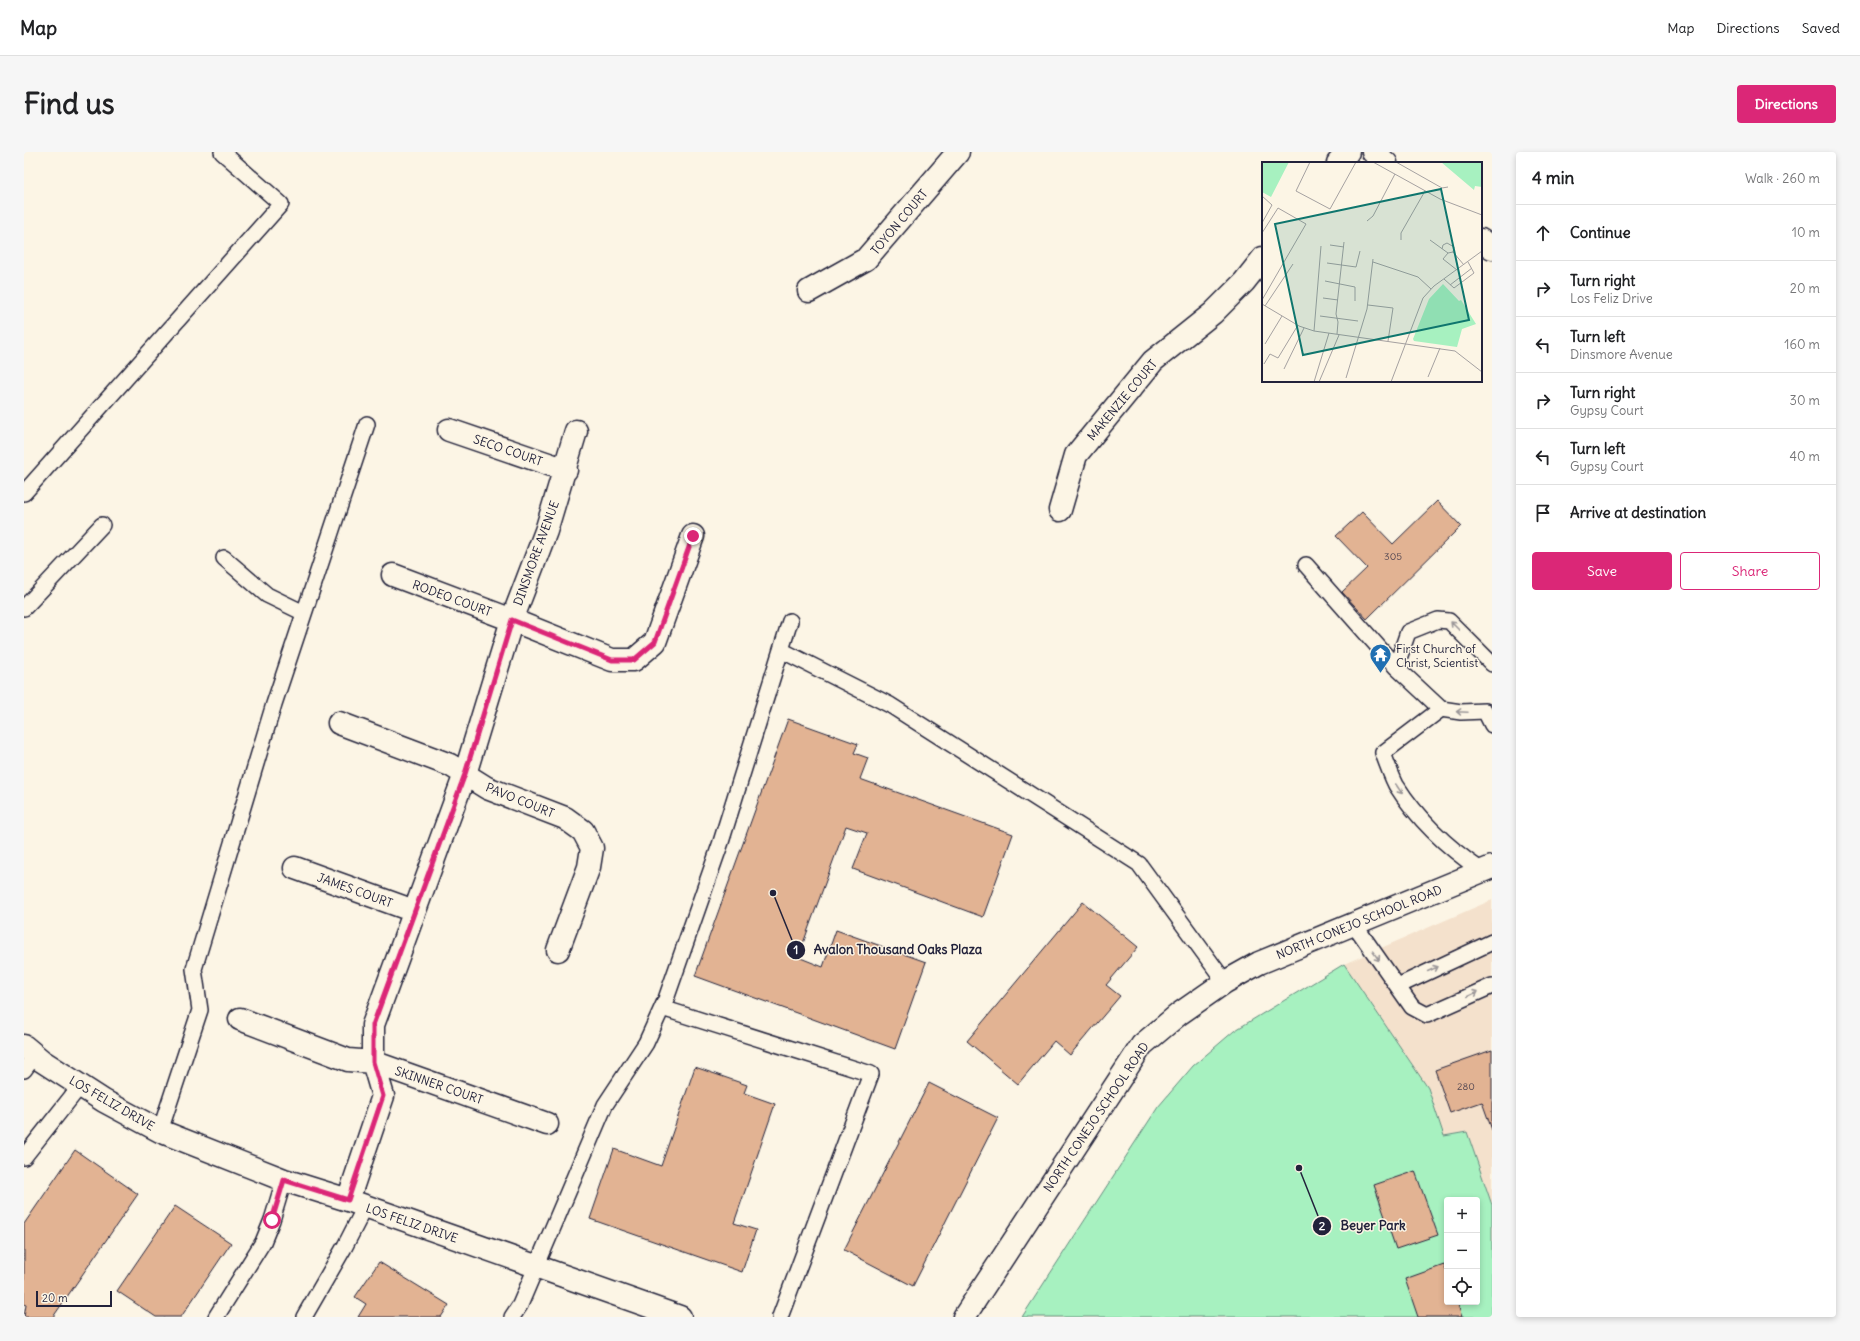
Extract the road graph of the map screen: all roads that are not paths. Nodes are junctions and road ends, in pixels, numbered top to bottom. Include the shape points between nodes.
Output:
1 (222, 152) edge
2 (958, 152) edge
3 (1348, 152) edge
4 (1373, 152) edge
5 (1339, 162) edge
6 (1385, 162) edge
7 (1482, 241) edge
8 (1492, 248) edge
9 (1262, 259) edge
10 (809, 291) dead end
11 (367, 424) dead end
12 (450, 430) dead end
13 (576, 431) dead end
14 (566, 470) junction
15 (24, 493) edge
16 (1060, 510) dead end
17 (102, 525) dead end
18 (693, 536) dead end
19 (224, 558) dead end
20 (1306, 565) dead end
21 (392, 576) dead end
22 (24, 608) edge
23 (304, 613) junction
24 (512, 620) junction
25 (790, 621) dead end
26 (781, 650) junction
27 (1492, 664) edge
28 (1396, 667) junction
29 (1489, 706) edge
30 (1441, 709) junction
31 (339, 723) dead end
32 (1492, 725) edge
33 (465, 774) junction
34 (295, 868) dead end
35 (1487, 869) edge
36 (414, 911) junction
37 (1354, 924) junction
38 (1492, 942) edge
39 (558, 950) dead end
40 (1225, 982) junction
41 (1398, 986) junction
42 (1492, 986) edge
43 (662, 1008) junction
44 (240, 1019) dead end
45 (28, 1057) edge
46 (373, 1062) junction
47 (80, 1086) junction
48 (547, 1124) dead end
49 (160, 1131) junction
50 (24, 1157) edge
51 (284, 1180) junction
52 (356, 1203) junction
53 (535, 1266) junction
54 (216, 1317) edge
55 (304, 1317) edge
56 (512, 1317) edge
57 (680, 1317) edge
58 (780, 1317) edge
59 (964, 1317) edge

1 - 15 lane via 281,204
2 - 10 street, TOYON COURT via 866,259
3 - 5 street
4 - 6 street
7 - 8 street
9 - 16 street, MAKENZIE COURT via 1244,282 1212,313 1152,361 1076,455
11 - 23 lane
12 - 14 street, SECO COURT
13 - 14 street, DINSMORE AVENUE
14 - 24 street, DINSMORE AVENUE
17 - 22 lane
18 - 24 street, RODEO COURT via 655,642 634,660 612,660
19 - 23 lane via 267,595
20 - 28 lane
21 - 24 street, RODEO COURT
23 - 49 lane via 194,969 200,1010
24 - 33 street, DINSMORE AVENUE
25 - 26 lane
26 - 40 lane via 890,705 1139,864
26 - 43 lane via 721,842
27 -> 28 lane via 1449,620 1438,620 1408,632
28 - 30 lane
29 -> 30 lane via 1461,712
29 - 32 lane
30 -> 35 lane via 1383,754 1396,783 1417,814 1455,852
31 - 33 street, PAVO COURT via 450,765
33 - 36 street, DINSMORE AVENUE
33 - 39 street, PAVO COURT via 487,788 565,818 583,831 592,848 589,867
34 - 36 street, JAMES COURT
35 - 37 street, NORTH CONEJO SCHOOL ROAD
36 - 46 street, DINSMORE AVENUE via 373,1025
37 - 40 street, NORTH CONEJO SCHOOL ROAD via 1258,963
37 -> 41 lane
41 -> 38 lane
40 - 59 street, NORTH CONEJO SCHOOL ROAD via 1179,1014 1142,1045
41 -> 42 lane via 1412,1007 1427,1015
43 - 53 lane via 646,1043 605,1105
43 - 58 lane via 871,1074
44 - 46 street, SKINNER COURT via 348,1060
45 - 47 street, LOS FELIZ DRIVE
46 - 48 street, SKINNER COURT
46 - 52 street, DINSMORE AVENUE via 383,1096
47 - 49 street, LOS FELIZ DRIVE
47 - 50 lane
49 - 51 street, LOS FELIZ DRIVE
51 - 52 street, LOS FELIZ DRIVE
51 - 54 lane via 263,1242
52 - 53 street, LOS FELIZ DRIVE
52 - 55 lane via 345,1246
53 - 56 lane via 520,1305
53 - 57 street, LOS FELIZ DRIVE

